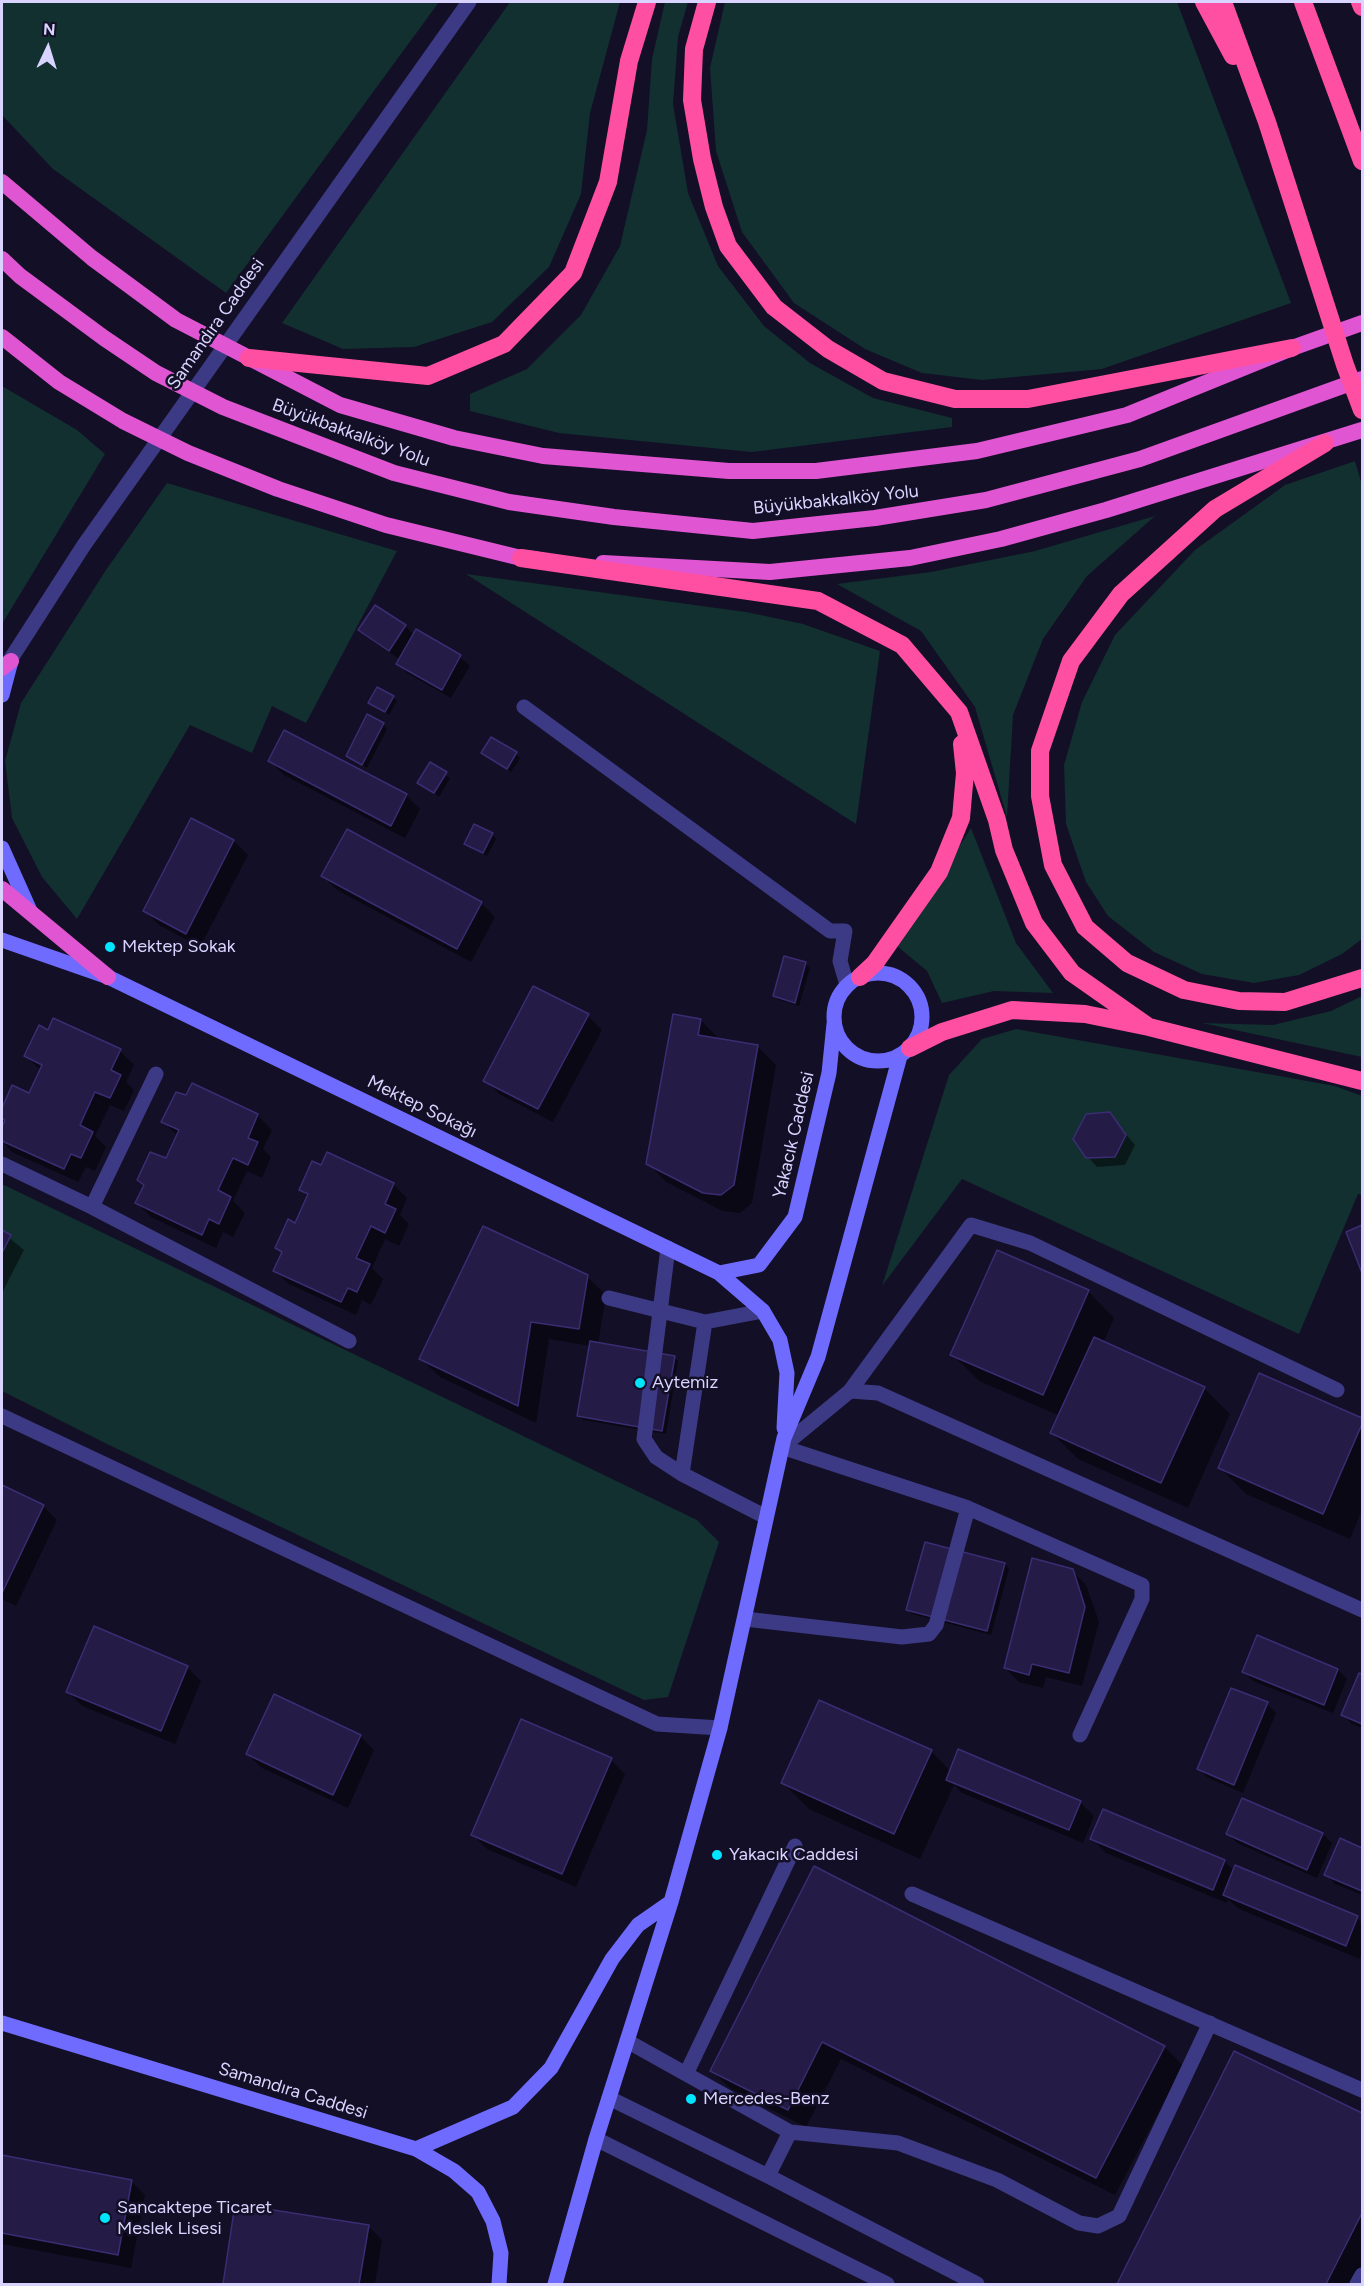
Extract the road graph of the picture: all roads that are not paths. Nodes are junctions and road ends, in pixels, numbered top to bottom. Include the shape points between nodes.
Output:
1 (469, 2) edge
2 (647, 2) edge
3 (707, 2) edge
4 (1204, 2) edge
5 (1223, 2) edge
6 (1303, 2) edge
7 (1360, 2) edge
8 (1362, 7) edge
9 (1266, 122) junction
10 (1362, 161) edge
11 (2, 182) edge
12 (2, 259) edge
13 (1362, 323) edge
14 (2, 337) edge
15 (1292, 348) junction
16 (249, 358) junction
17 (1362, 379) edge
18 (1362, 410) edge
19 (1362, 430) edge
20 (1325, 443) junction
21 (521, 558) junction
22 (4, 667) edge
23 (2, 695) edge
24 (524, 707) dead end
25 (959, 712) junction
26 (2, 848) edge
27 (2, 889) edge
28 (32, 916) junction
29 (2, 940) edge
30 (108, 977) junction
31 (1362, 978) edge
32 (853, 981) junction
33 (834, 1024) junction
34 (1149, 1027) junction
35 (905, 1052) junction
36 (156, 1074) dead end
37 (1362, 1081) edge
38 (2, 1164) edge
39 (92, 1207) junction
40 (668, 1248) junction
41 (719, 1273) junction
42 (609, 1298) dead end
43 (660, 1311) junction
44 (763, 1311) junction
45 (705, 1322) junction
46 (349, 1341) dead end
47 (1337, 1390) dead end
48 (850, 1391) junction
49 (2, 1416) edge
50 (783, 1443) junction
51 (682, 1474) junction
52 (968, 1508) junction
53 (766, 1517) junction
54 (1362, 1610) edge
55 (745, 1619) junction
56 (720, 1728) junction
57 (1080, 1735) dead end
58 (795, 1846) dead end
59 (912, 1894) dead end
60 (672, 1902) junction
61 (2, 2023) edge
62 (1210, 2023) junction
63 (627, 2041) junction
64 (687, 2074) junction
65 (1362, 2090) edge
66 (609, 2098) junction
67 (790, 2132) junction
68 (596, 2139) junction
69 (416, 2149) junction
70 (768, 2176) junction
71 (1362, 2274) edge
72 (500, 2280) edge
73 (555, 2284) edge
74 (887, 2284) edge
75 (977, 2284) edge
76 (1357, 2284) edge

1 - 22 street, Samandıra Caddesi via 84,545
2 - 16 highway via 629,61 608,182 573,273 504,345 428,376
3 - 15 highway via 694,50 692,100 714,207 728,246 774,307 828,349 883,381 955,399 1028,399
4 - 9 highway
5 - 9 highway
6 - 10 highway
7 - 8 highway
9 - 18 highway
11 - 16 highway, Büyükbakkalköy Yolu via 92,258 176,320
12 - 17 highway, Büyükbakkalköy Yolu via 95,332 156,373 224,407 394,473 509,502 753,531 876,518 986,500 1140,459
13 - 15 highway, Büyükbakkalköy Yolu
14 - 21 highway via 59,382 123,421 188,453 278,489 386,525
15 - 16 highway, Büyükbakkalköy Yolu via 1127,415 977,451 805,471 729,471 543,456 454,438 340,405
19 - 20 highway
20 - 21 highway via 1000,539 910,558 770,572
20 - 31 highway via 1215,509 1121,594 1071,661 1040,751 1040,796 1053,865 1085,927 1128,963 1184,990 1239,1001 1285,1002
21 - 25 highway via 818,601 902,645
22 - 23 main road
24 - 32 street via 830,931 845,931 840,961
25 - 32 highway via 965,773 961,818 939,872 875,963
25 - 34 highway via 1004,850 1034,923 1072,973
26 - 28 main road
27 - 28 highway
28 - 30 highway
29 - 30 main road, Mektep Sokağı
30 - 40 main road, Mektep Sokağı
32 - 33 main road, Yakacık Caddesi via 838,997
32 - 35 main road via 874,973 889,974 914,991 923,1019 920,1034
33 - 35 main road via 838,1038 859,1057 887,1061
33 - 41 main road, Yakacık Caddesi via 829,1073 795,1216 759,1265
34 - 35 highway via 1085,1014 1012,1010 942,1032
34 - 37 highway
35 - 50 main road via 818,1357
36 - 39 street
38 - 39 street
39 - 46 street
40 - 41 main road, Mektep Sokağı
40 - 43 street
41 - 44 main road
42 - 43 street
43 - 45 street
43 - 51 street via 644,1439 656,1457
44 - 45 street
44 - 50 main road via 780,1340 787,1373
45 - 51 street
47 - 48 street via 1030,1243 971,1225
48 - 50 street
48 - 54 street via 878,1393
49 - 56 street via 657,1724
50 - 52 street
50 - 53 main road
51 - 53 street
52 - 55 street via 936,1625 929,1634 902,1637
52 - 57 street via 1142,1585 1142,1599
53 - 55 main road
55 - 56 main road
56 - 60 main road
58 - 64 street
59 - 62 street
60 - 63 main road
60 - 69 main road via 638,1925 612,1959 551,2068 513,2107
61 - 69 main road, Samandıra Caddesi
62 - 65 street
62 - 67 street via 1119,2216 1098,2226 1079,2223 997,2180 898,2143
63 - 64 street
63 - 66 main road
64 - 67 street
66 - 68 main road
66 - 70 street
67 - 70 street
68 - 73 main road
68 - 74 street
69 - 72 main road, Samandıra Caddesi via 454,2170 478,2192 493,2221 501,2253
70 - 75 street
71 - 76 street

